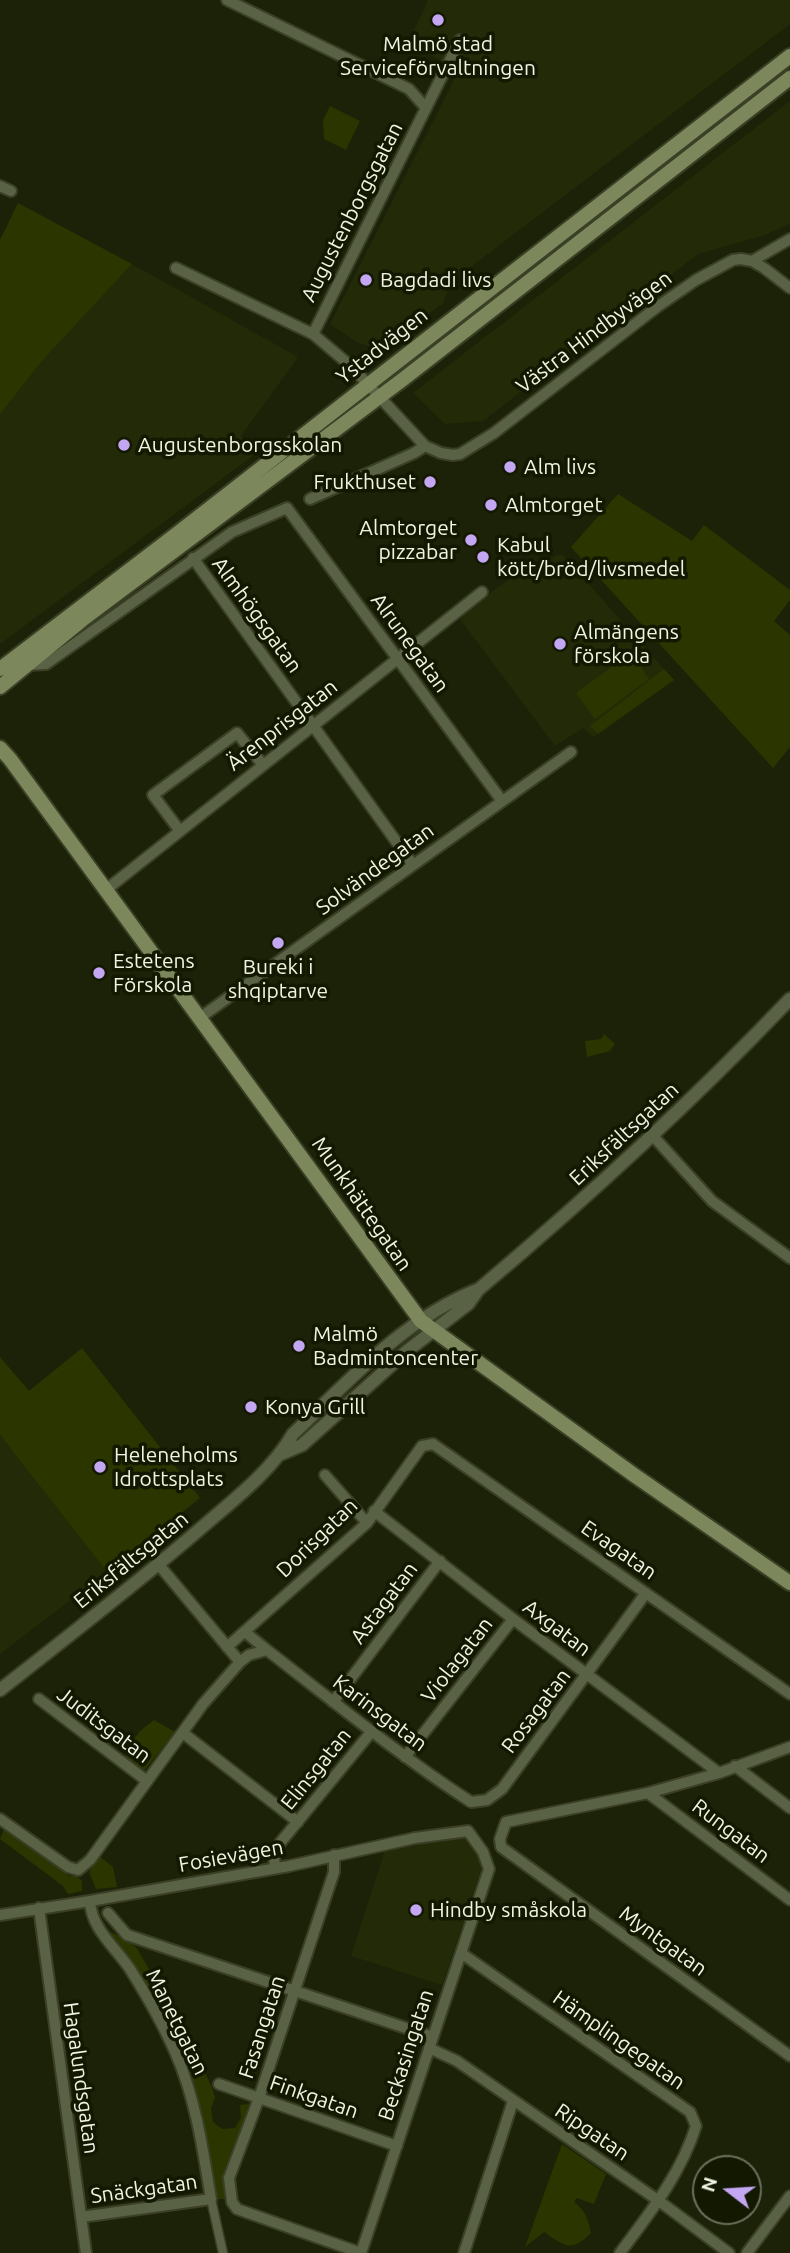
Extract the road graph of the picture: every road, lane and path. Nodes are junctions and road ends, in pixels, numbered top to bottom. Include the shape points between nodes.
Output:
1 (228, 0) edge
2 (460, 40) dead end
3 (790, 56) edge
4 (790, 78) edge
5 (426, 108) junction
6 (0, 186) edge
7 (11, 191) dead end
8 (790, 239) edge
9 (752, 261) junction
10 (176, 268) dead end
11 (790, 288) edge
12 (313, 334) junction
13 (368, 384) junction
14 (380, 397) junction
15 (425, 446) junction
16 (310, 499) dead end
17 (287, 508) joint
18 (193, 558) junction
19 (482, 592) dead end
20 (398, 659) junction
21 (28, 665) junction
22 (0, 668) edge
23 (0, 687) edge
24 (313, 726) junction
25 (0, 748) edge
26 (571, 752) dead end
27 (263, 765) junction
28 (502, 802) junction
29 (180, 831) junction
30 (413, 865) junction
31 (107, 890) junction
32 (790, 999) edge
33 (201, 1017) junction
34 (653, 1136) junction
35 (790, 1258) edge
36 (478, 1290) junction
37 (421, 1321) junction
38 (434, 1331) junction
39 (422, 1446) joint
40 (281, 1454) junction
41 (325, 1475) dead end
42 (374, 1511) junction
43 (367, 1523) junction
44 (440, 1561) junction
45 (159, 1564) junction
46 (790, 1583) edge
47 (646, 1592) junction
48 (513, 1619) junction
49 (245, 1632) junction
50 (227, 1647) junction
51 (267, 1650) junction
52 (240, 1662) junction
53 (587, 1674) junction
54 (0, 1689) edge
55 (790, 1694) edge
56 (39, 1699) dead end
57 (333, 1702) junction
58 (372, 1731) junction
59 (183, 1733) junction
60 (790, 1747) edge
61 (405, 1757) junction
62 (734, 1766) junction
63 (719, 1773) junction
64 (147, 1781) junction
65 (648, 1793) junction
66 (471, 1802) joint
67 (790, 1808) edge
68 (0, 1819) edge
69 (298, 1822) junction
70 (334, 1855) junction
71 (275, 1868) junction
72 (489, 1869) joint
73 (790, 1900) edge
74 (90, 1901) junction
75 (39, 1908) junction
76 (108, 1913) dead end
77 (0, 1914) edge
78 (461, 1953) junction
79 (294, 1991) junction
80 (431, 2043) junction
81 (790, 2056) edge
82 (219, 2084) dead end
83 (259, 2098) junction
84 (513, 2101) junction
85 (397, 2146) junction
86 (790, 2196) edge
87 (211, 2199) junction
88 (659, 2201) junction
89 (81, 2217) junction
90 (86, 2253) edge
91 (223, 2253) edge
92 (361, 2253) edge
93 (464, 2253) edge
94 (620, 2253) edge
95 (729, 2253) edge
96 (747, 2253) edge

1 - 5 street, Augustenborgsgatan via 409,89
2 - 5 street, Augustenborgsgatan
3 - 13 main road, Ystadvägen
4 - 14 main road, Ystadvägen
5 - 12 street, Augustenborgsgatan
6 - 7 street
8 - 9 street, Västra Hindbyvägen
9 - 11 street
9 - 15 street, Västra Hindbyvägen via 733,260 696,280 460,454
10 - 12 street
12 - 13 street
13 - 14 street
13 - 22 main road, Ystadvägen
14 - 15 street
14 - 21 main road, Ystadvägen
15 - 16 street
17 - 18 street, Ystadvägen via 232,532
17 - 20 street, Alrunegatan
18 - 21 street, Ystadvägen via 46,664
18 - 24 street, Almhögsgatan
19 - 20 street, Ärenprisgatan
20 - 24 street, Ärenprisgatan
20 - 28 street, Alrunegatan
21 - 23 main road, Ystadvägen
24 - 27 street, Ärenprisgatan
24 - 30 street, Almhögsgatan
25 - 31 main road, Munkhättegatan
26 - 28 street, Solvändegatan
27 - 29 street, Ärenprisgatan
27 - 29 street via 237,733 153,795
28 - 30 street, Solvändegatan
29 - 31 street, Ärenprisgatan
30 - 33 street, Solvändegatan
31 - 33 main road, Munkhättegatan
32 - 34 street, Eriksfältsgatan
33 - 37 main road, Munkhättegatan
34 - 35 street via 712,1202
34 - 36 street, Eriksfältsgatan
36 - 37 street, Eriksfältsgatan
36 - 38 street, Eriksfältsgatan
37 - 38 main road, Munkhättegatan
37 - 40 street, Eriksfältsgatan via 396,1338 293,1434
38 - 40 street, Eriksfältsgatan via 302,1445
38 - 46 main road, Munkhättegatan
39 - 42 street, Dorisgatan
39 - 47 street, Evagatan via 441,1447
40 - 45 street, Eriksfältsgatan
41 - 43 street
42 - 43 street, Dorisgatan
42 - 44 street, Axgatan
43 - 49 street, Dorisgatan
44 - 48 street, Axgatan
44 - 57 street, Astagatan
45 - 50 street
45 - 54 street, Eriksfältsgatan
47 - 53 street, Rosagatan
47 - 55 street, Evagatan
48 - 53 street, Axgatan
48 - 61 street, Violagatan
49 - 50 street, Dorisgatan
49 - 51 street, Karinsgatan
50 - 52 street
51 - 52 street
51 - 57 street, Karinsgatan
52 - 59 street
53 - 63 street, Axgatan
53 - 66 street, Rosagatan via 502,1789 487,1800
56 - 64 street, Juditsgatan
57 - 58 street, Karinsgatan
58 - 61 street, Karinsgatan
58 - 69 street, Elinsgatan
59 - 64 street
59 - 69 street
60 - 62 street
61 - 66 street, Karinsgatan
62 - 63 street
62 - 67 street
63 - 65 street
64 - 68 street via 78,1871
65 - 73 street, Rungatan
65 - 81 street, Myntgatan via 506,1822 501,1847
69 - 71 street, Elinsgatan via 280,1843
70 - 71 street, Fosievägen
70 - 72 street, Fosievägen via 467,1831
70 - 79 street, Fasangatan via 334,1872
71 - 74 street, Fosievägen
72 - 78 street, Beckasingatan
74 - 75 street, Fosievägen
74 - 87 street, Manetgatan via 95,1923 150,2001 175,2053 191,2093
75 - 77 street, Fosievägen
75 - 89 street, Hagalundsgatan
76 - 79 street, Ripgatan via 127,1935
78 - 80 street, Beckasingatan
78 - 88 street, Hämplingegatan via 690,2112 696,2126 690,2145
79 - 80 street, Ripgatan
79 - 83 street, Fasangatan
80 - 84 street, Ripgatan
80 - 85 street, Beckasingatan
82 - 83 street, Finkgatan
83 - 85 street, Finkgatan
83 - 92 street, Fasangatan via 229,2178 232,2202 237,2209
84 - 88 street, Ripgatan
84 - 93 street
85 - 92 street, Beckasingatan
86 - 96 street
87 - 89 street, Snäckgatan
87 - 91 street, Manetgatan
88 - 94 street, Hämplingegatan
88 - 95 street, Ripgatan
89 - 90 street, Hagalundsgatan

